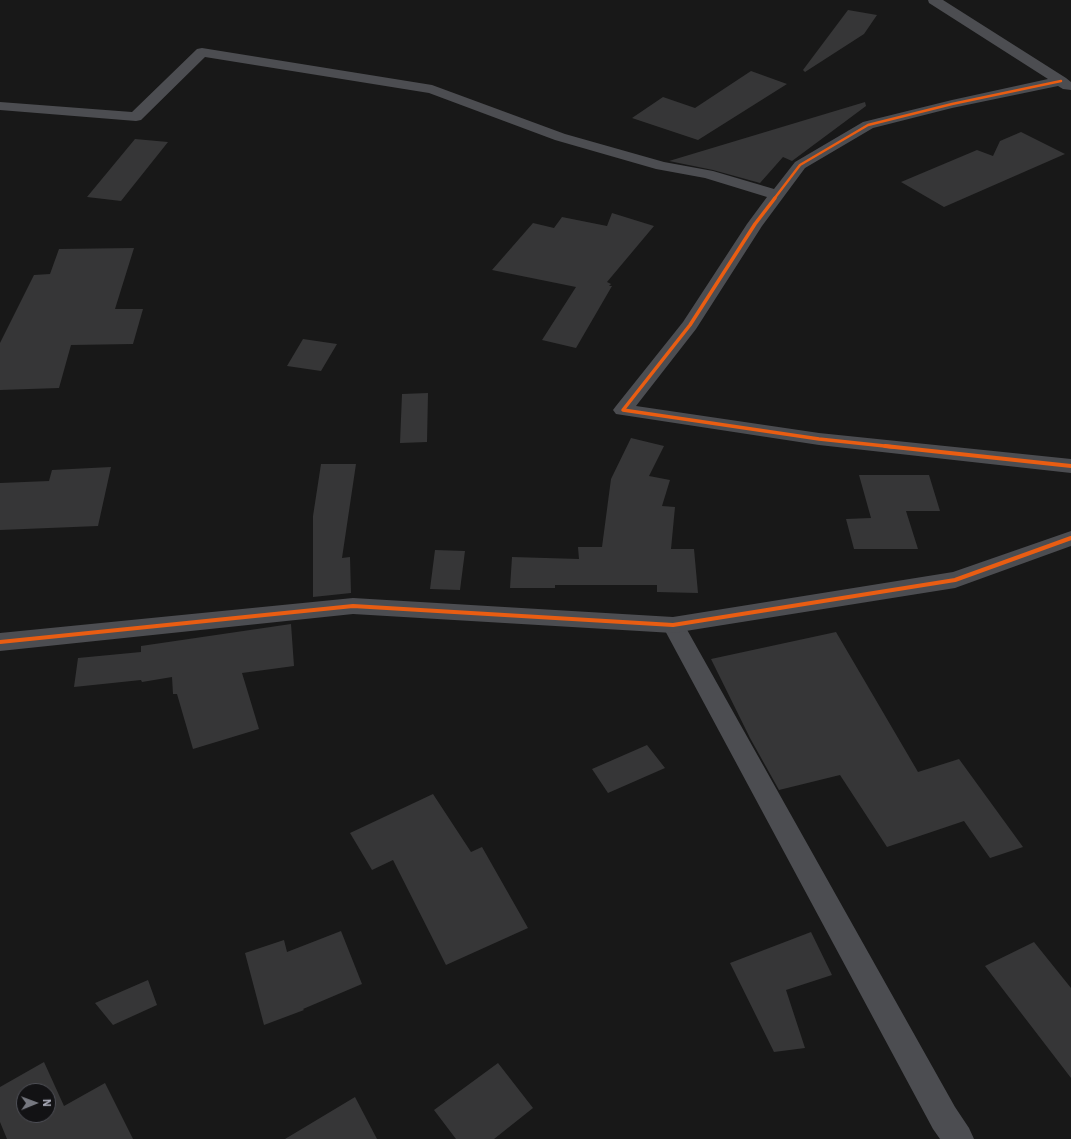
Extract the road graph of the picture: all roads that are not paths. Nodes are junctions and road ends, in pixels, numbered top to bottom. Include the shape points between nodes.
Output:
1 (934, 0) edge
2 (1066, 84) edge
3 (0, 106) edge
4 (777, 195) junction
5 (1071, 466) edge
6 (1071, 538) edge
7 (672, 625) junction
8 (0, 642) edge
9 (958, 1139) edge

1 - 2 street
2 - 4 street via 952,104 868,125 800,165
3 - 4 street via 136,117 202,52 432,89 560,137 662,166 707,174
4 - 5 street via 755,224 690,325 623,410 819,439
6 - 7 street via 955,580
7 - 8 street via 353,606
7 - 9 street

